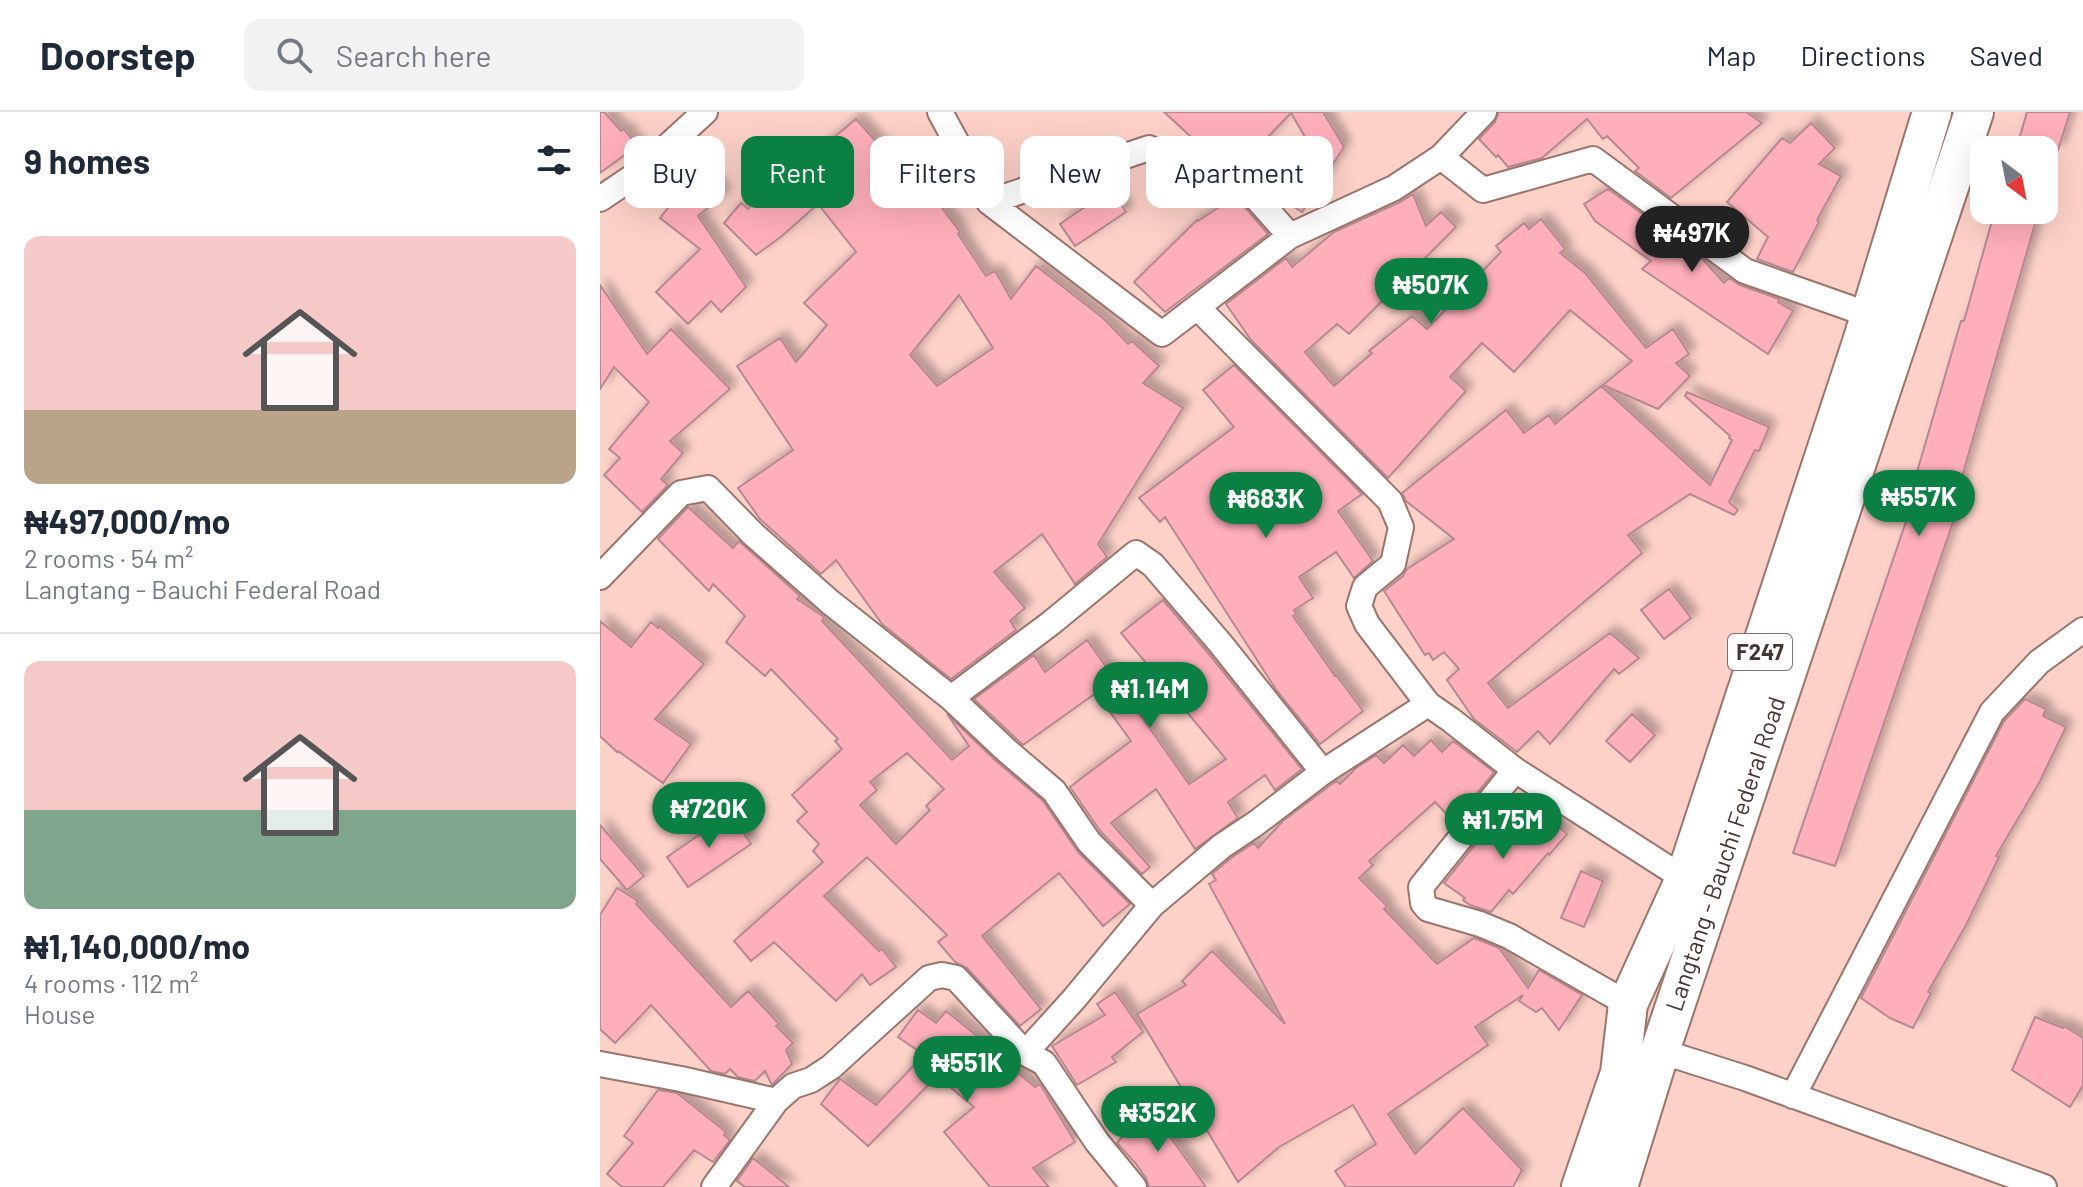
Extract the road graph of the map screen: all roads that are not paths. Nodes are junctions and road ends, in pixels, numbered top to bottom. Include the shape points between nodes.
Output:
1 (705, 112) edge
2 (940, 112) edge
3 (1484, 112) edge
4 (1932, 112) edge
5 (1974, 112) edge
6 (953, 136) edge
7 (1441, 157) junction
8 (1004, 197) edge
9 (600, 199) edge
10 (997, 208) edge
11 (1290, 236) junction
12 (1198, 308) junction
13 (1870, 315) junction
14 (600, 577) edge
15 (2083, 630) edge
16 (951, 698) junction
17 (1428, 704) junction
18 (1515, 770) junction
19 (1323, 772) junction
20 (1685, 879) junction
21 (1152, 905) junction
22 (1628, 1004) junction
23 (1660, 1051) junction
24 (1025, 1053) junction
25 (600, 1064) edge
26 (1793, 1096) junction
27 (776, 1101) junction
28 (714, 1187) edge
29 (1134, 1187) edge
30 (1581, 1187) edge
31 (1618, 1187) edge
32 (2044, 1187) edge

1 - 9 street via 637,174
2 - 6 street
3 - 7 street
4 - 13 main road, F247
5 - 23 main road, Langtang - Bauchi Federal Road / F247
7 - 11 street via 1394,188
7 - 13 street via 1483,190 1593,159 1745,271
8 - 11 street via 1149,148 1252,193
10 - 12 street via 1162,334
11 - 12 street
12 - 17 street via 1390,501 1401,527 1393,564 1365,587 1359,606
13 - 20 main road, F247
14 - 16 street via 681,493 708,488 830,602
15 - 26 street via 2039,662 1992,712
16 - 19 street via 1136,553 1153,565 1220,643
16 - 21 street via 1054,791 1089,842
17 - 18 street
17 - 19 street
18 - 20 street
18 - 22 street via 1421,887 1423,903 1509,936
19 - 21 street
20 - 22 main road, F247
21 - 24 street
22 - 30 main road, F247 via 1620,1073
23 - 26 street
23 - 31 main road, Langtang - Bauchi Federal Road / F247
24 - 27 street via 956,978 942,975 929,978 831,1067
24 - 29 street via 1044,1063
25 - 27 street
26 - 32 street
27 - 28 street

